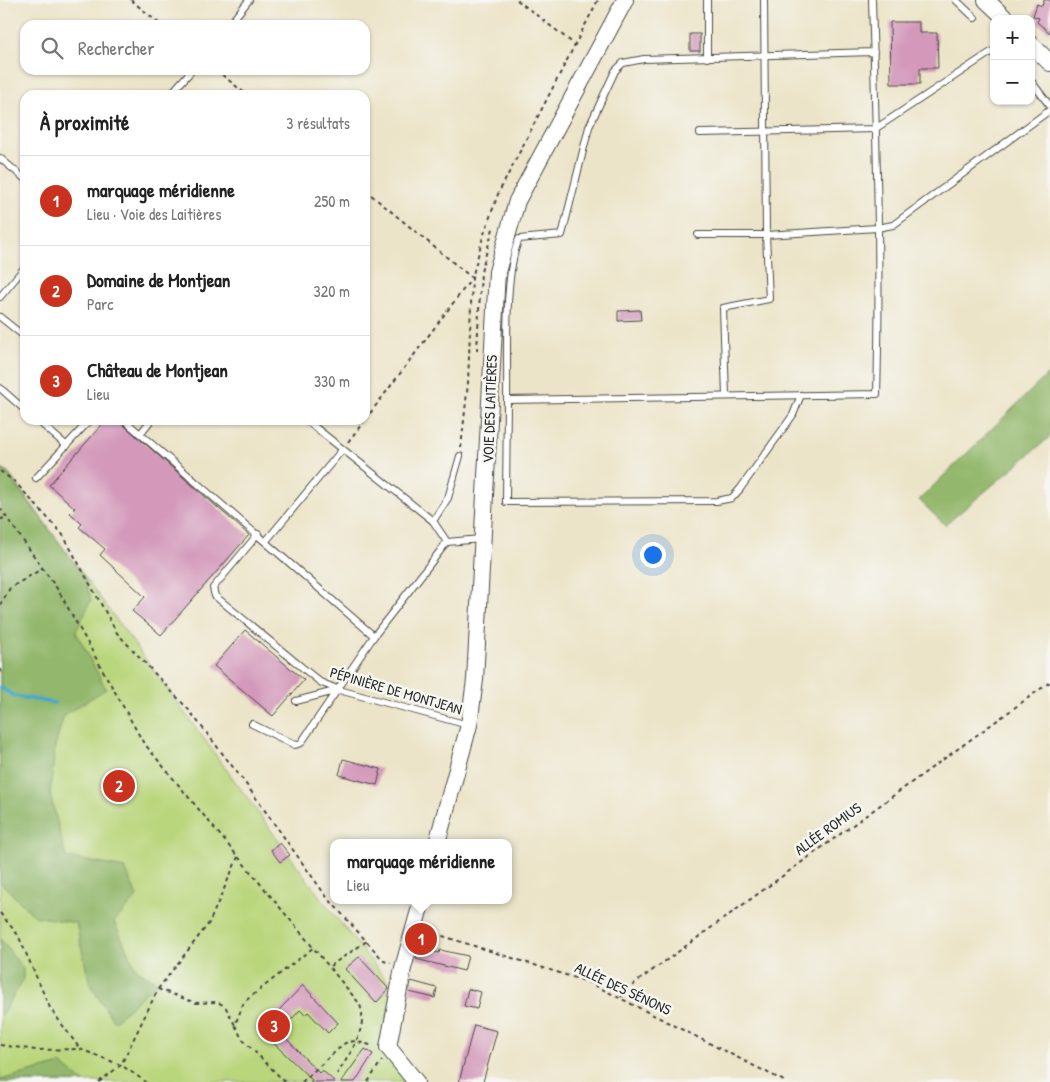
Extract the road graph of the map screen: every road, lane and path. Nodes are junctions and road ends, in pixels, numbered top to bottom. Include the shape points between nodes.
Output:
1 (131, 0) edge
2 (249, 0) edge
3 (517, 0) edge
4 (625, 0) edge
5 (707, 0) edge
6 (764, 0) edge
7 (872, 0) edge
8 (956, 0) edge
9 (986, 0) edge
10 (1002, 15) edge
11 (975, 18) dead end
12 (155, 20) edge
13 (233, 20) edge
14 (574, 44) dead end
15 (1035, 48) edge
16 (874, 52) junction
17 (990, 53) edge
18 (765, 57) junction
19 (707, 58) junction
20 (1050, 63) edge
21 (188, 75) edge
22 (222, 75) edge
23 (1035, 86) edge
24 (174, 90) edge
25 (242, 90) edge
26 (1050, 106) edge
27 (1050, 110) edge
28 (876, 129) junction
29 (700, 132) dead end
30 (765, 132) junction
31 (0, 158) edge
32 (20, 175) edge
33 (370, 194) edge
34 (877, 228) junction
35 (698, 235) dead end
36 (766, 236) junction
37 (20, 273) edge
38 (0, 297) edge
39 (0, 317) edge
40 (20, 333) edge
41 (0, 388) edge
42 (801, 395) junction
43 (726, 396) junction
44 (507, 400) junction
45 (20, 406) edge
46 (370, 413) edge
47 (43, 425) edge
48 (86, 425) edge
49 (130, 425) edge
50 (147, 425) edge
51 (312, 425) edge
52 (361, 425) edge
53 (140, 434) junction
54 (67, 446) junction
55 (342, 450) junction
56 (460, 456) dead end
57 (0, 471) edge
58 (36, 478) dead end
59 (0, 508) edge
60 (7, 518) junction
61 (0, 519) edge
62 (433, 521) junction
63 (258, 534) junction
64 (483, 539) junction
65 (266, 541) junction
66 (446, 542) junction
67 (43, 568) junction
68 (0, 605) edge
69 (374, 636) junction
70 (0, 669) edge
71 (2, 674) dead end
72 (1050, 682) edge
73 (339, 690) junction
74 (296, 701) dead end
75 (252, 724) dead end
76 (469, 725) junction
77 (439, 839) edge
78 (238, 857) junction
79 (330, 900) edge
80 (333, 904) edge
81 (421, 904) edge
82 (0, 913) edge
83 (415, 927) junction
84 (367, 941) junction
85 (314, 948) junction
86 (329, 967) junction
87 (403, 968) junction
88 (158, 989) junction
89 (621, 997) junction
90 (235, 1025) junction
91 (355, 1041) junction
92 (0, 1044) edge
93 (388, 1048) junction
94 (80, 1049) junction
95 (121, 1065) junction
96 (337, 1074) dead end
97 (98, 1082) edge
98 (146, 1082) edge
99 (284, 1082) edge
100 (302, 1082) edge
101 (368, 1082) edge
102 (416, 1082) edge
103 (786, 1082) edge

1 - 12 path
2 - 13 lane
3 - 14 path
4 - 64 street, VOIE DES LAITIÈRES via 527,179 505,236 494,300
5 - 19 lane
6 - 18 lane
7 - 16 lane
8 - 11 lane
9 - 10 street
15 - 20 street
16 - 18 lane
16 - 28 lane
17 - 28 lane
18 - 19 lane
18 - 30 lane
19 - 44 lane via 644,59 623,64 615,71 589,127 562,236 520,239 515,250 508,308
21 - 24 lane
22 - 25 path
23 - 26 lane
27 - 34 lane via 893,225
28 - 30 lane
28 - 34 lane
29 - 30 lane
30 - 36 lane
31 - 32 lane
33 - 46 path via 472,278
34 - 36 lane
34 - 42 lane via 876,394
35 - 36 lane
36 - 43 lane via 769,299 723,308
37 - 38 lane
39 - 40 lane
41 - 45 lane
42 - 43 lane
42 - 44 lane via 793,415 740,489 732,498 717,501 506,502
43 - 44 lane
47 - 54 lane
48 - 54 lane
49 - 53 lane
50 - 53 lane
51 - 55 lane
52 - 55 path
53 - 63 lane
54 - 58 lane
55 - 62 lane
55 - 65 lane
56 - 62 lane via 448,498
57 - 79 path via 15,482 63,535 117,633 188,709
59 - 60 path
60 - 61 path
60 - 67 path
62 - 66 lane
63 - 65 lane
63 - 73 lane, PÉPINIÈRE DE MONTJEAN via 213,588 215,596 320,682
64 - 66 lane
64 - 76 street, VOIE DES LAITIÈRES via 477,656
65 - 69 lane
66 - 69 lane
67 - 68 path via 10,588
67 - 78 path via 143,742
69 - 73 lane
70 - 71 path
72 - 89 path, ALLÉE ROMIUS via 635,983
73 - 74 lane
73 - 75 lane via 301,743 295,745
73 - 76 lane, PÉPINIÈRE DE MONTJEAN
76 - 77 street, VOIE DES LAITIÈRES
78 - 85 path
78 - 88 path via 209,923
80 - 84 path
81 - 83 street
82 - 94 path via 18,935 50,1008
83 - 87 street
83 - 89 path, ALLÉE DES SÉNONS via 588,982
84 - 86 path
84 - 87 path via 384,961
85 - 86 path
85 - 90 path via 244,1002
86 - 91 path via 363,1012
87 - 93 street
88 - 90 path via 196,1003 217,1002 225,1006
88 - 95 path
89 - 103 path, ALLÉE DES SÉNONS
90 - 99 path via 242,1039
91 - 93 path
91 - 96 path
91 - 100 path via 345,1043
92 - 94 path via 36,1050
93 - 101 path
93 - 102 street
94 - 95 path
95 - 97 path
95 - 98 path

